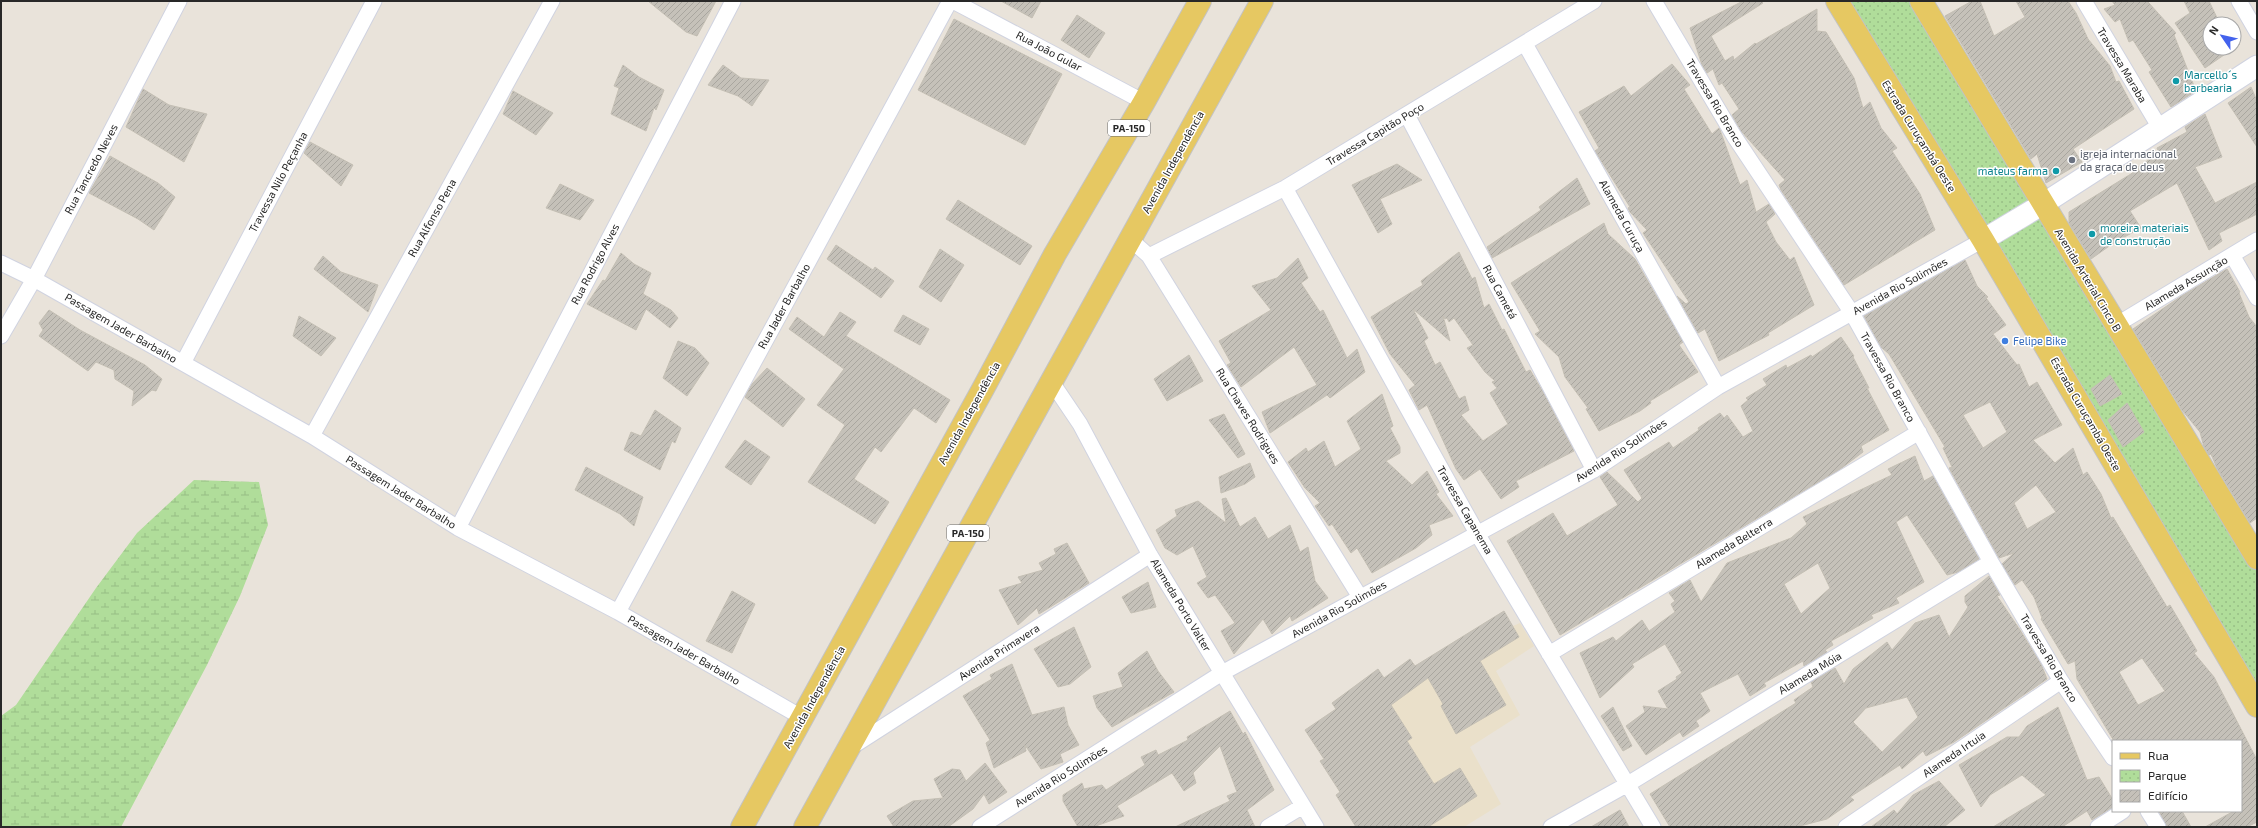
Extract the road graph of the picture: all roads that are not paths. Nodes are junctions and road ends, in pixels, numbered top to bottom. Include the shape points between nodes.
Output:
1 (179, 1) edge
2 (374, 1) edge
3 (552, 1) edge
4 (733, 1) edge
5 (950, 1) edge
6 (953, 1) edge
7 (1200, 1) edge
8 (1262, 1) edge
9 (1594, 1) edge
10 (1654, 1) edge
11 (1837, 1) edge
12 (1921, 1) edge
13 (2084, 1) edge
14 (2239, 1) edge
15 (2257, 32) edge
16 (1526, 44) junction
17 (2257, 66) edge
18 (1144, 102) junction
19 (1407, 115) junction
20 (2160, 128) junction
21 (1285, 188) junction
22 (2043, 204) junction
23 (1131, 240) junction
24 (1983, 240) junction
25 (2257, 240) edge
26 (2232, 255) junction
27 (1149, 256) junction
28 (1, 262) edge
29 (34, 278) junction
30 (2257, 298) edge
31 (1852, 313) junction
32 (2116, 325) junction
33 (1, 336) edge
34 (183, 363) junction
35 (1051, 381) junction
36 (1718, 387) junction
37 (1919, 432) junction
38 (312, 436) junction
39 (1594, 470) junction
40 (458, 528) junction
41 (1478, 534) junction
42 (1150, 555) junction
43 (2257, 558) edge
44 (1991, 562) junction
45 (1360, 597) junction
46 (618, 612) junction
47 (1549, 654) junction
48 (1222, 674) junction
49 (2062, 680) junction
50 (2257, 706) edge
51 (803, 718) junction
52 (848, 750) junction
53 (2112, 756) edge
54 (1628, 784) junction
55 (1303, 806) junction
56 (2121, 812) edge
57 (2149, 812) edge
58 (742, 827) edge
59 (805, 827) edge
60 (980, 827) edge
61 (1268, 827) edge
62 (1316, 827) edge
63 (1551, 827) edge
64 (1653, 827) edge
65 (1846, 827) edge
66 (2098, 827) edge
67 (2158, 827) edge

1 - 29 street, Rua Tancredo Neves
2 - 34 street, Travessa Nilo Peçanha
3 - 38 street, Rua Alfonso Pena
4 - 40 street, Rua Rodrigo Alves
5 - 46 street, Rua Jader Barbalho
6 - 18 street, Rua João Gular
7 - 18 main road, Avenida Independência / PA-150
8 - 23 main road, Avenida Independência / PA-150
9 - 16 street, Travessa Capitão Poço
10 - 31 street, Travessa Rio Branco via 1734,136
11 - 24 main road, Estrada Curuçambá Oeste
12 - 22 main road, Avenida Arterial Cinco B
13 - 20 street, Travessa Maraba
14 - 15 street
16 - 19 street, Travessa Capitão Poço
16 - 36 street, Alameda Curuça
17 - 20 main road, Avenida Rio Solimões
18 - 51 main road, Avenida Independência / PA-150 via 1055,254
19 - 21 street, Travessa Capitão Poço
19 - 39 street, Rua Cametá
20 - 22 main road, Avenida Rio Solimões
21 - 27 street, Travessa Capitão Poço
21 - 41 street, Travessa Capanema
22 - 24 main road, Avenida Rio Solimões
22 - 32 main road, Avenida Arterial Cinco B
23 - 27 street, Rua Chaves Rodrigues
23 - 35 main road, Avenida Independência / PA-150
24 - 31 street, Avenida Rio Solimões
24 - 50 main road, Estrada Curuçambá Oeste
25 - 26 street, Alameda Assunção
26 - 30 street
26 - 32 street, Alameda Assunção
27 - 45 street, Rua Chaves Rodrigues
28 - 29 street, Passagem Jader Barbalho
29 - 33 street, Rua Tancredo Neves
29 - 34 street, Passagem Jader Barbalho
31 - 36 street, Avenida Rio Solimões
31 - 37 street, Travessa Rio Branco
32 - 43 main road, Avenida Arterial Cinco B
34 - 38 street, Passagem Jader Barbalho
35 - 42 street, Alameda Porto Valter via 1080,424
35 - 52 main road, Avenida Independência / PA-150
36 - 39 street, Avenida Rio Solimões
37 - 44 street, Travessa Rio Branco
37 - 47 street, Alameda Belterra
38 - 40 street, Passagem Jader Barbalho
39 - 41 street, Avenida Rio Solimões
40 - 46 street, Passagem Jader Barbalho
41 - 45 street, Avenida Rio Solimões
41 - 47 street, Travessa Capanema
42 - 48 street, Alameda Porto Valter
42 - 52 street, Avenida Primavera
44 - 49 street, Travessa Rio Branco
44 - 54 street, Alameda Móia
45 - 48 street, Avenida Rio Solimões
46 - 51 street, Passagem Jader Barbalho
47 - 54 street, Travessa Capanema
48 - 55 street, Alameda Porto Valter
48 - 60 street, Avenida Rio Solimões
49 - 53 street, Travessa Rio Branco
49 - 65 street, Alameda Irtuia
51 - 58 main road, Avenida Independência / PA-150
52 - 59 main road, Avenida Independência / PA-150
54 - 63 street, Alameda Móia
54 - 64 street, Travessa Capanema
55 - 61 street
55 - 62 street, Alameda Porto Valter
56 - 66 street
57 - 67 street

